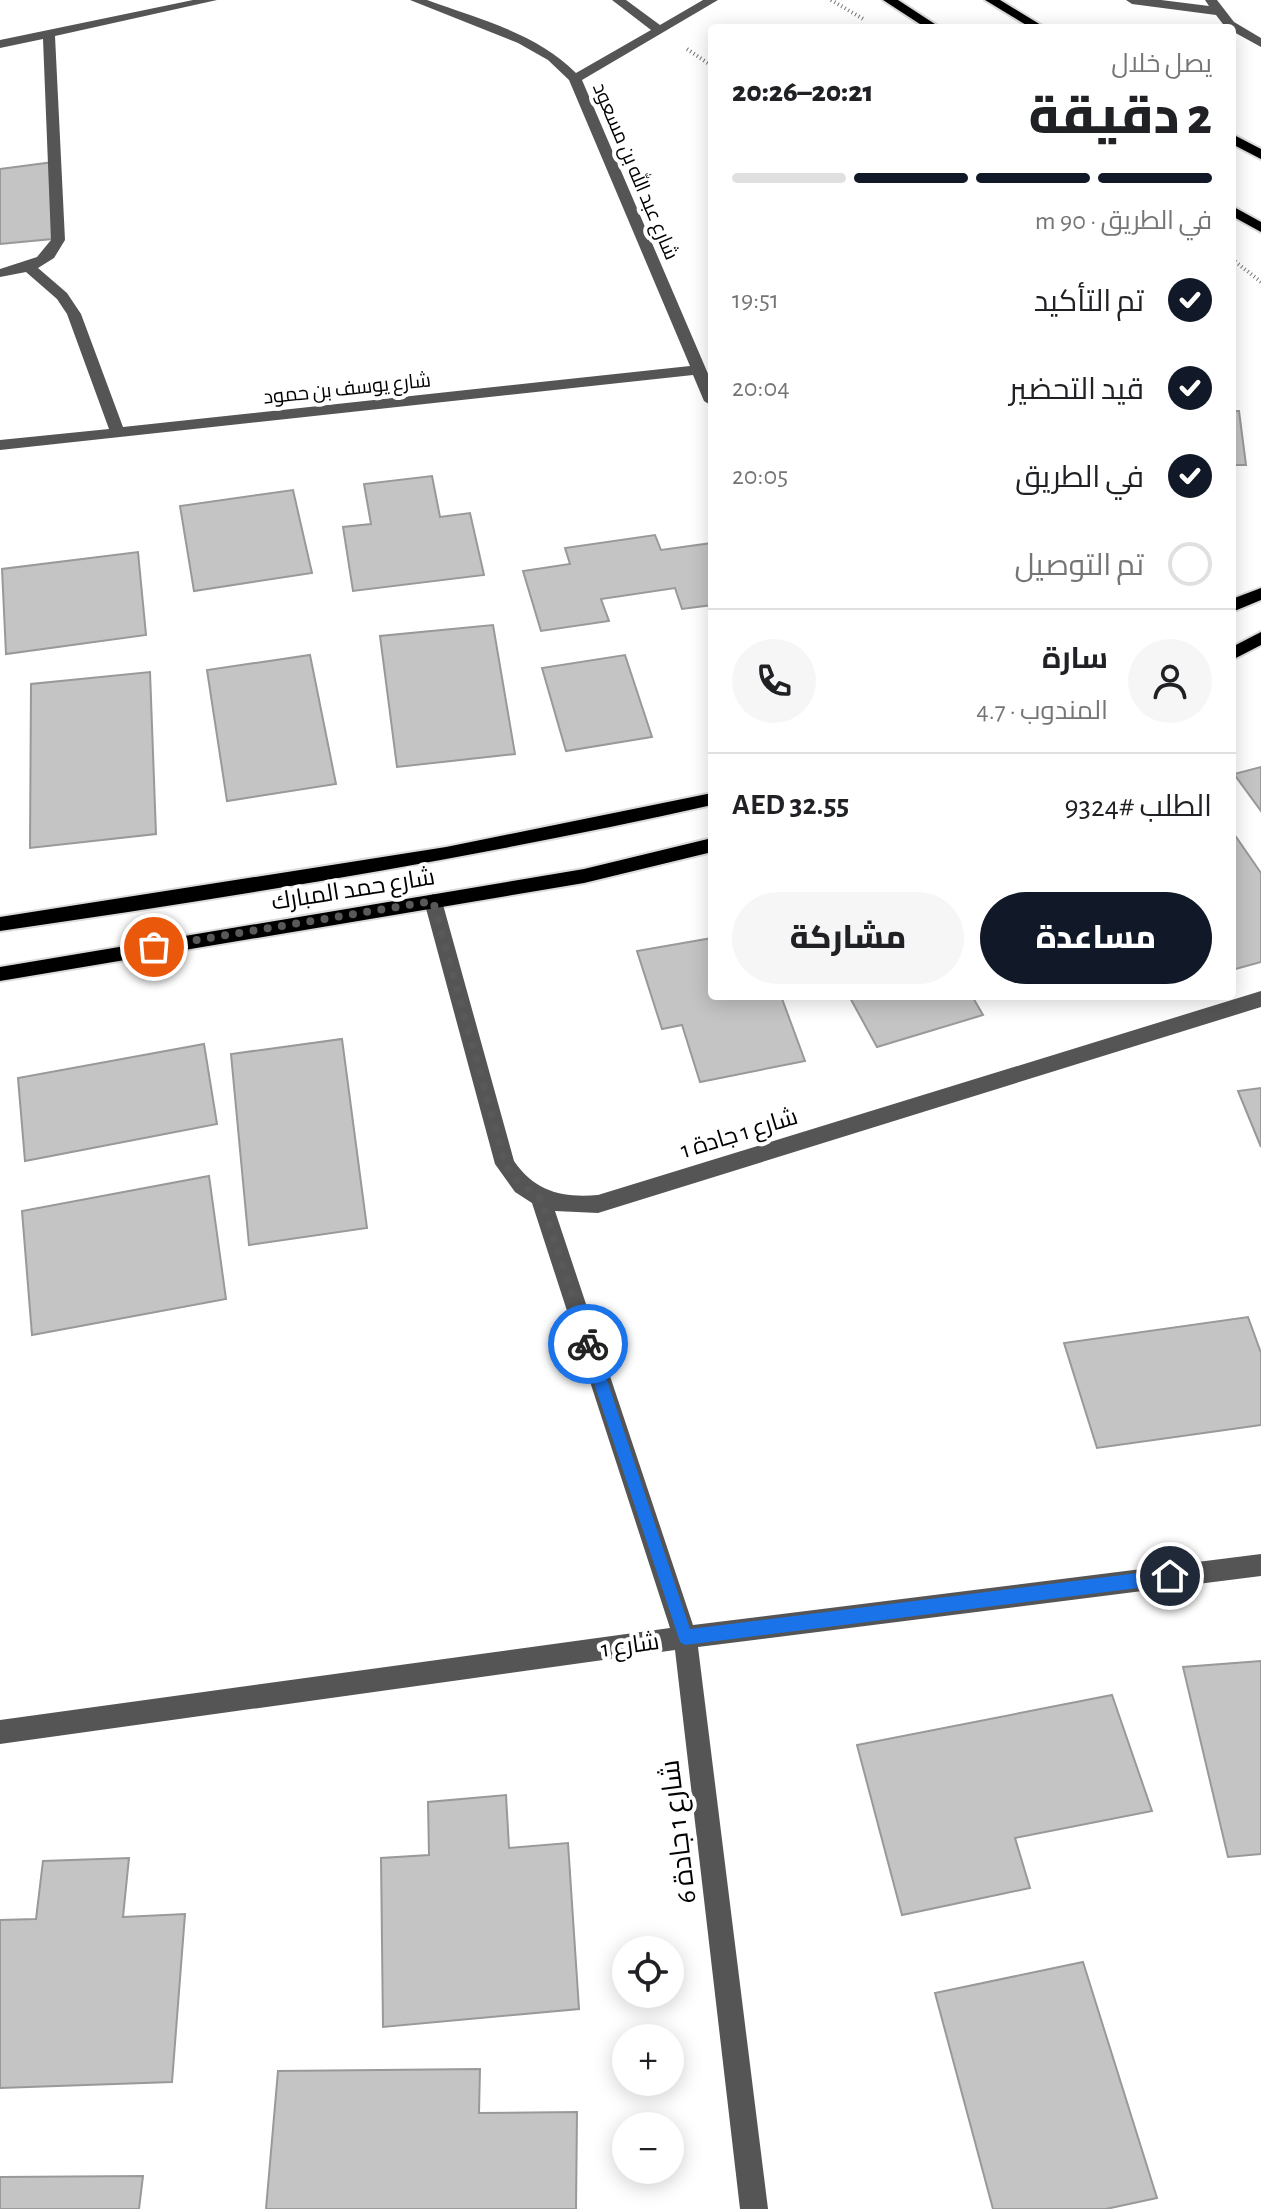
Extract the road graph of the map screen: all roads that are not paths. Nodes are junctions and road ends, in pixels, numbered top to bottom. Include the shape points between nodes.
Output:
1 (211, 0) edge
2 (416, 0) edge
3 (618, 0) edge
4 (712, 0) edge
5 (889, 0) edge
6 (991, 0) edge
7 (1132, 0) edge
8 (1214, 6) edge
9 (928, 24) edge
10 (1033, 24) edge
11 (1229, 24) edge
12 (1236, 28) edge
13 (659, 30) junction
14 (49, 33) junction
15 (1261, 43) edge
16 (0, 44) edge
17 (575, 79) junction
18 (1236, 140) edge
19 (1261, 155) edge
20 (1238, 214) edge
21 (1261, 228) edge
22 (1261, 244) edge
23 (29, 267) junction
24 (0, 273) edge
25 (698, 370) junction
26 (708, 392) edge
27 (118, 433) junction
28 (0, 445) edge
29 (1261, 593) edge
30 (1236, 604) edge
31 (1261, 638) edge
32 (1236, 652) edge
33 (708, 800) edge
34 (708, 846) edge
35 (433, 901) junction
36 (0, 924) edge
37 (0, 974) edge
38 (1261, 999) edge
39 (541, 1199) junction
40 (1261, 1565) edge
41 (685, 1637) junction
42 (0, 1732) edge
43 (754, 2209) edge

1 - 14 street
2 - 17 street, شارع عبد الله بن مسعود via 522,40 553,57
3 - 13 street
4 - 13 street
5 - 9 main road
6 - 10 main road
7 - 8 street
8 - 11 street
12 - 15 street
13 - 17 street
14 - 16 street
14 - 23 street via 58,240 50,255
17 - 25 street, شارع عبد الله بن مسعود
18 - 19 main road
20 - 21 main road
20 - 22 main road
23 - 24 street
23 - 27 street via 74,314
25 - 26 street, شارع عبد الله بن مسعود
25 - 27 street, شارع يوسف بن حمود
27 - 28 street, شارع يوسف بن حمود
29 - 30 main road
31 - 32 main road
33 - 36 main road, شارع حمد المبارك via 581,830 330,875
34 - 35 main road, شارع حمد المبارك via 584,876
35 - 37 main road, شارع حمد المبارك
35 - 39 street via 505,1164 513,1178
38 - 39 street, شارع 1 جادة 1 via 598,1204 568,1206
39 - 41 street, شارع 1 جادة 6
40 - 41 street, شارع 1
41 - 42 street, شارع 1
41 - 43 street, شارع 1 جادة 6

